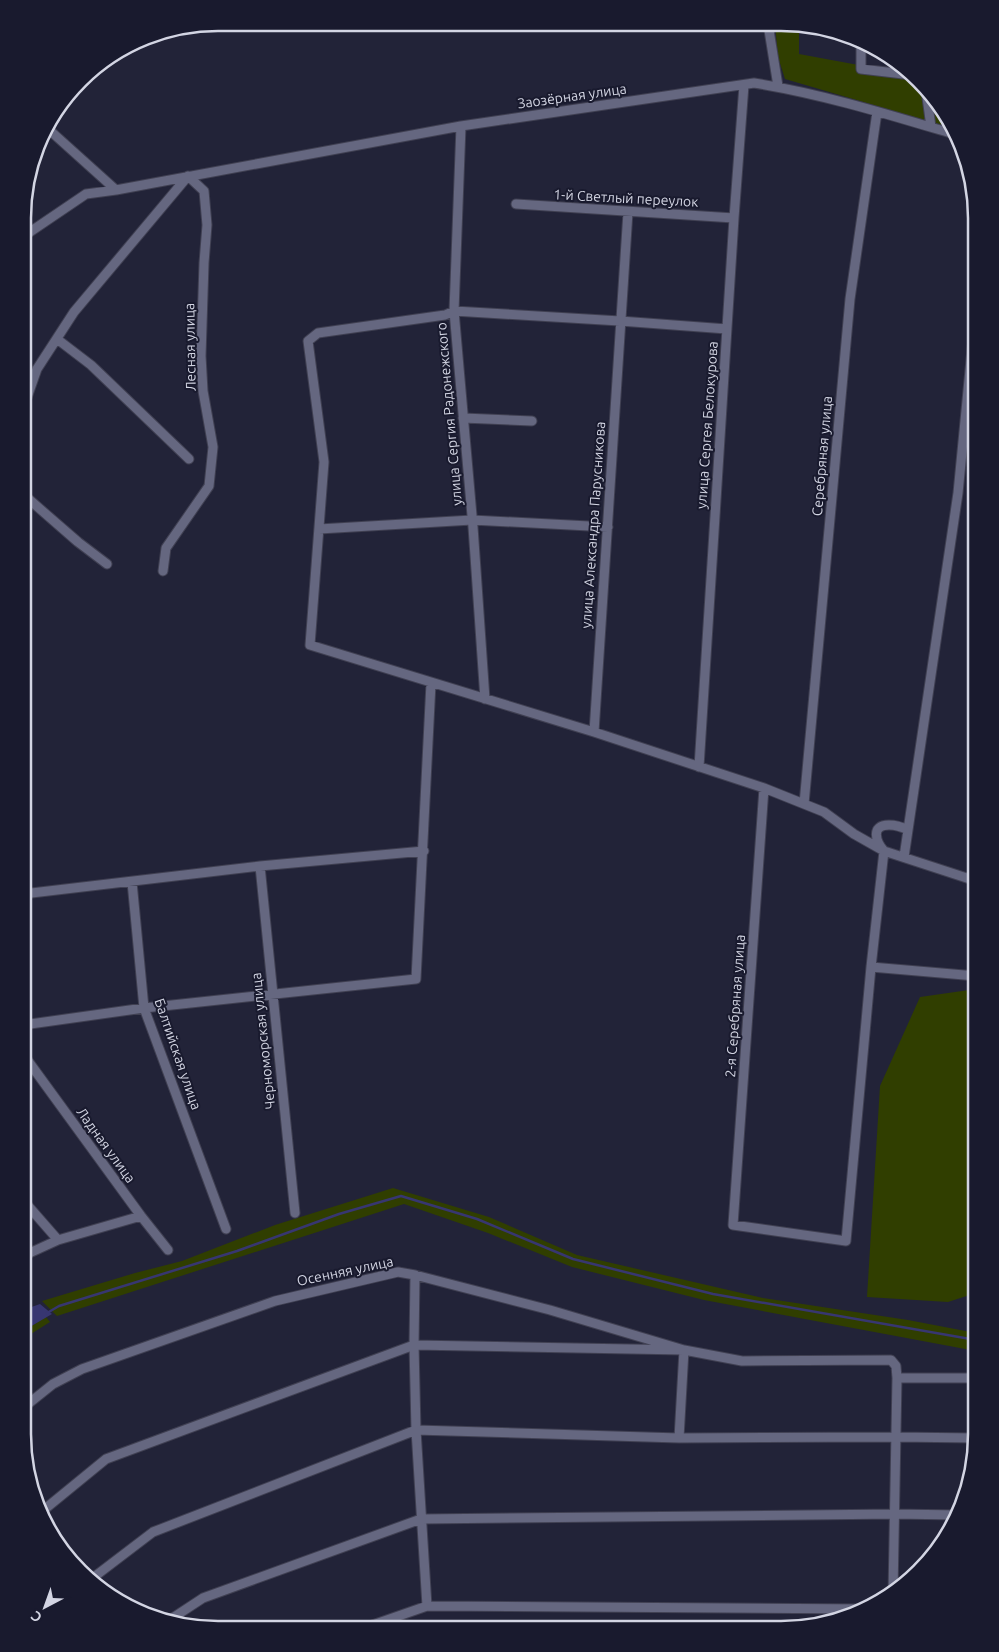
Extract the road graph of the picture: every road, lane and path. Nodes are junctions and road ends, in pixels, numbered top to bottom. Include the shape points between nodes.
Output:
1 (769, 31) edge
2 (861, 50) edge
3 (898, 73) edge
4 (744, 85) junction
5 (778, 86) junction
6 (927, 103) edge
7 (877, 112) junction
8 (461, 126) junction
9 (930, 127) junction
10 (946, 132) edge
11 (52, 133) edge
12 (188, 176) junction
13 (116, 190) junction
14 (516, 204) dead end
15 (628, 212) junction
16 (734, 218) junction
17 (31, 231) edge
18 (454, 311) junction
19 (620, 321) junction
20 (727, 329) junction
21 (57, 339) junction
22 (31, 386) edge
23 (968, 390) edge
24 (463, 418) junction
25 (532, 421) dead end
26 (189, 459) dead end
27 (31, 501) edge
28 (472, 520) junction
29 (608, 527) junction
30 (319, 529) junction
31 (107, 564) dead end
32 (162, 571) dead end
33 (431, 683) junction
34 (485, 700) junction
35 (594, 732) junction
36 (699, 767) junction
37 (764, 788) junction
38 (804, 804) junction
39 (908, 830) junction
40 (424, 851) junction
41 (884, 851) junction
42 (904, 857) junction
43 (260, 866) junction
44 (968, 878) edge
45 (132, 882) junction
46 (31, 893) edge
47 (871, 967) junction
48 (968, 975) edge
49 (272, 995) junction
50 (144, 1008) junction
51 (31, 1024) edge
52 (31, 1065) edge
53 (31, 1209) edge
54 (295, 1213) dead end
55 (140, 1216) junction
56 (226, 1229) dead end
57 (58, 1240) junction
58 (168, 1250) dead end
59 (31, 1252) edge
60 (415, 1275) junction
61 (414, 1345) junction
62 (684, 1350) junction
63 (896, 1378) junction
64 (968, 1378) edge
65 (31, 1401) edge
66 (416, 1430) junction
67 (896, 1437) junction
68 (679, 1438) junction
69 (968, 1438) edge
70 (47, 1507) edge
71 (895, 1514) junction
72 (949, 1515) edge
73 (421, 1519) junction
74 (96, 1575) edge
75 (893, 1583) edge
76 (427, 1606) junction
77 (846, 1609) edge
78 (176, 1616) edge
79 (384, 1621) edge

1 - 5 street
2 - 3 street via 861,69
4 - 5 street, Заозёрная улица via 754,82
4 - 8 street, Заозёрная улица
4 - 16 street, улица Сергея Белокурова
5 - 7 street, Заозёрная улица
6 - 9 street
7 - 9 street, Заозёрная улица
7 - 38 street, Серебряная улица via 850,299
8 - 12 street, Заозёрная улица
8 - 18 street, улица Сергия Радонежского
9 - 10 street, Заозёрная улица
11 - 13 street
12 - 13 street, Заозёрная улица
12 - 21 street via 74,312
12 - 32 street, Лесная улица via 204,191 207,225 201,356 203,391 213,447 209,486 166,548
13 - 17 street, Заозёрная улица via 86,194
14 - 15 street, 1-й Светлый переулок
15 - 16 street, 1-й Светлый переулок
15 - 19 street
16 - 20 street, улица Сергея Белокурова
18 - 19 street
18 - 24 street, улица Сергия Радонежского
18 - 30 street via 445,315 318,333 308,341 324,462
19 - 20 street
19 - 29 street, улица Александра Парусникова
20 - 36 street, улица Сергея Белокурова
21 - 22 street via 37,369
21 - 26 street via 91,365
23 - 39 street via 958,493
24 - 25 street
24 - 28 street, улица Сергия Радонежского
27 - 31 street
28 - 29 street
28 - 30 street
28 - 34 street, улица Сергия Радонежского
29 - 35 street, улица Александра Парусникова
30 - 33 street via 310,645
33 - 34 street
33 - 40 street
34 - 35 street
35 - 36 street
36 - 37 street
37 - 38 street
37 - 47 street, 2-я Серебряная улица via 733,1225 846,1241
38 - 41 street via 824,812
39 - 41 street via 882,826 876,840
39 - 42 street
40 - 43 street
40 - 49 street via 416,979
41 - 42 street
41 - 47 street
42 - 44 street
43 - 45 street
43 - 49 street, Черноморская улица
45 - 46 street
45 - 50 street, Балтийская улица
47 - 48 street
49 - 50 street
49 - 54 street, Черноморская улица
50 - 51 street
50 - 56 street, Балтийская улица
52 - 55 street, Ладная улица
53 - 57 street
55 - 57 street
55 - 58 street, Ладная улица
57 - 59 street
60 - 61 street
60 - 62 street, Осенняя улица via 550,1310
60 - 65 street, Осенняя улица via 398,1272 276,1301 82,1369 53,1384
61 - 62 street
61 - 66 street
61 - 70 street via 106,1459
62 - 63 street via 742,1361 891,1360 896,1366
62 - 68 street
63 - 64 street
63 - 67 street
66 - 68 street
66 - 73 street
66 - 74 street via 153,1532
67 - 68 street
67 - 69 street
67 - 71 street
71 - 72 street
71 - 73 street
71 - 75 street
73 - 76 street
73 - 78 street via 203,1598
76 - 77 street
76 - 79 street

